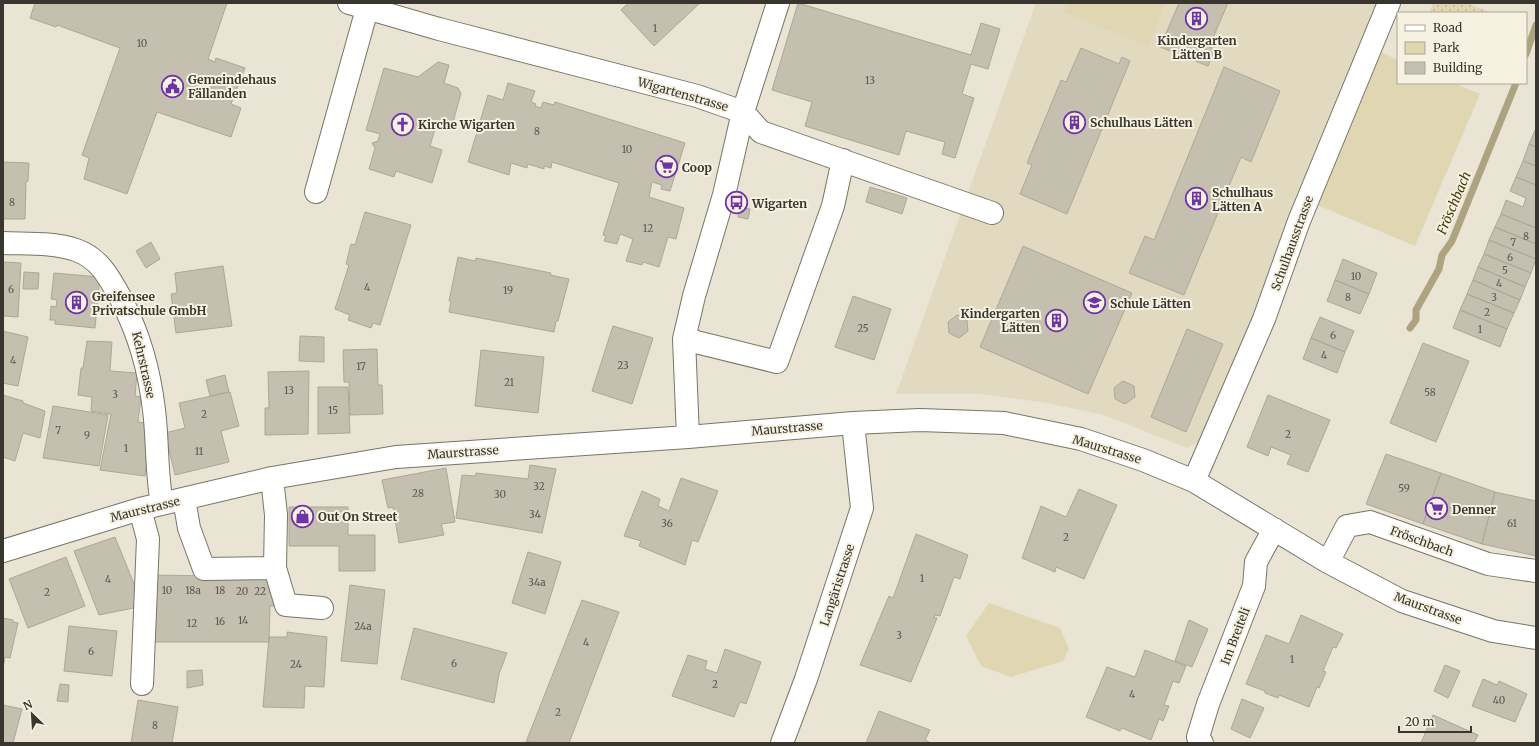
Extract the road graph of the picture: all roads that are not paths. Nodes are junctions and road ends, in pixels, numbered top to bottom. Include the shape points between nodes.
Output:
1 (778, 3) edge
2 (1389, 3) edge
3 (358, 6) edge
4 (743, 112) junction
5 (843, 160) junction
6 (316, 192) dead end
7 (992, 213) dead end
8 (3, 243) edge
9 (684, 339) junction
10 (853, 423) junction
11 (688, 437) junction
12 (272, 478) junction
13 (1194, 482) junction
14 (184, 499) junction
15 (162, 504) junction
16 (140, 509) junction
17 (1274, 529) junction
18 (3, 551) edge
19 (1328, 562) junction
20 (275, 568) junction
21 (1536, 571) edge
22 (322, 608) dead end
23 (1536, 638) edge
24 (142, 684) dead end
25 (782, 743) edge
26 (1202, 743) edge

1 - 4 street
2 - 13 street, Schulhausstrasse via 1299,221 1264,319
3 - 4 street, Wigartenstrasse via 697,96
3 - 6 street
4 - 5 street via 761,132
4 - 9 street, Wigartenstrasse via 724,194
5 - 7 street
5 - 9 street via 833,206 777,362
8 - 15 street, Kehrstrasse via 55,245 76,250 93,259 108,275 134,325 143,352 154,410
9 - 11 street, Wigartenstrasse
10 - 11 street, Maurstrasse
10 - 13 street, Maurstrasse via 920,420 1004,423 1082,439 1143,460
10 - 25 street, Langäristrasse via 862,508 806,679
11 - 12 street, Maurstrasse via 396,457
12 - 14 street, Maurstrasse
12 - 20 street via 276,515
13 - 17 street, Maurstrasse
14 - 15 street, Maurstrasse
14 - 20 street via 189,528 204,569
15 - 16 street, Maurstrasse
16 - 18 street, Maurstrasse
16 - 24 street via 148,538
17 - 19 street, Maurstrasse
17 - 26 street, Im Breiteli via 1256,562 1254,586 1208,704 1198,737
19 - 21 street, Fröschbach via 1347,526 1370,522 1488,564
19 - 23 street, Maurstrasse via 1402,601 1494,631
20 - 22 street via 286,605

